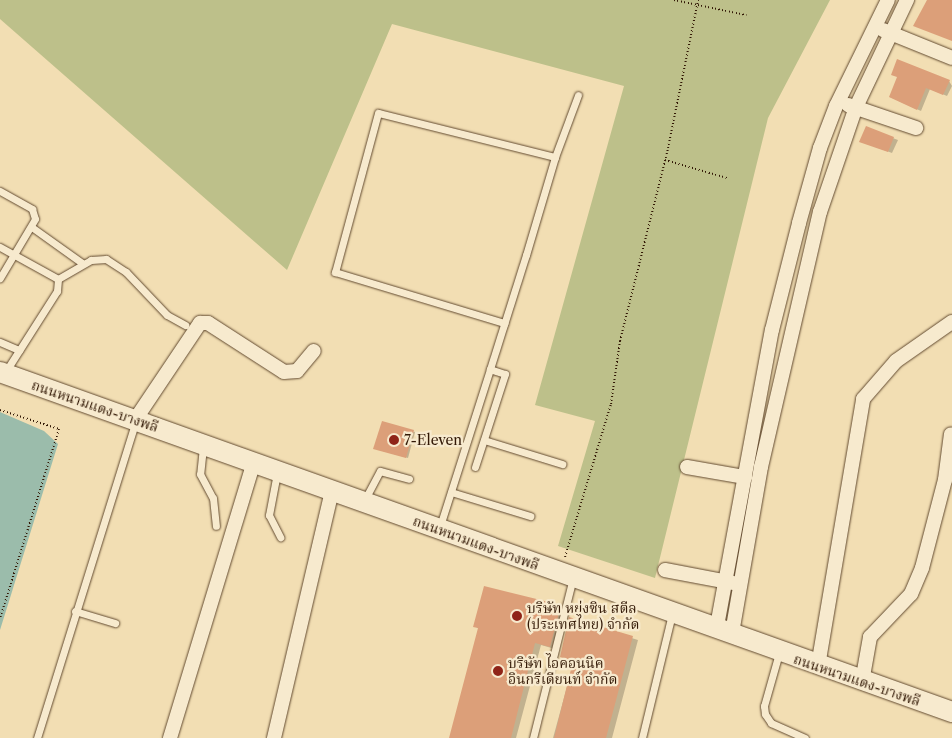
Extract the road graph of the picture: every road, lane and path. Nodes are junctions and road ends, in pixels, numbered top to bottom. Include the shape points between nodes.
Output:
1 (674, 0) edge
2 (698, 0) edge
3 (888, 0) edge
4 (906, 0) edge
5 (697, 5) junction
6 (746, 14) dead end
7 (875, 27) junction
8 (890, 33) junction
9 (952, 58) edge
10 (578, 95) dead end
11 (839, 102) junction
12 (856, 107) junction
13 (916, 128) dead end
14 (555, 158) junction
15 (665, 160) junction
16 (727, 178) dead end
17 (0, 191) edge
18 (32, 228) junction
19 (0, 248) edge
20 (13, 254) junction
21 (82, 263) junction
22 (0, 278) edge
23 (58, 279) junction
24 (952, 322) edge
25 (504, 323) junction
26 (185, 325) dead end
27 (0, 342) edge
28 (19, 350) junction
29 (314, 351) dead end
30 (490, 369) junction
31 (2, 373) edge
32 (0, 410) edge
33 (136, 420) junction
34 (952, 434) edge
35 (484, 440) junction
36 (204, 444) junction
37 (254, 461) junction
38 (562, 464) dead end
39 (475, 467) dead end
40 (687, 467) dead end
41 (278, 470) junction
42 (745, 477) junction
43 (409, 479) dead end
44 (332, 490) junction
45 (451, 492) junction
46 (364, 502) junction
47 (530, 516) dead end
48 (216, 526) dead end
49 (439, 529) junction
50 (280, 537) dead end
51 (665, 570) dead end
52 (567, 576) junction
53 (725, 581) junction
54 (741, 585) junction
55 (75, 611) junction
56 (672, 612) junction
57 (0, 618) edge
58 (115, 623) dead end
59 (725, 630) junction
60 (780, 653) junction
61 (818, 666) junction
62 (862, 682) junction
63 (952, 712) edge
64 (37, 738) edge
65 (170, 738) edge
66 (274, 738) edge
67 (532, 738) edge
68 (642, 738) edge
69 (803, 738) edge

1 - 5 path
2 - 5 path
3 - 7 street
4 - 8 street
5 - 6 path
5 - 15 path
7 - 8 street
7 - 11 street
8 - 9 street
8 - 12 street
10 - 14 lane
11 - 12 street
11 - 42 street via 820,148 777,312
12 - 13 street
12 - 54 street via 820,212 792,325 761,467
14 - 25 lane
14 - 25 lane via 378,113 335,272
15 - 16 path
15 - 52 path via 620,341 611,404
17 - 18 lane via 32,209 36,219
18 - 20 lane
18 - 21 lane
19 - 20 lane
20 - 22 lane
20 - 23 lane
21 - 23 lane
21 - 26 lane via 106,258 126,272 167,315
23 - 28 lane via 57,291
24 - 61 street via 896,361 863,399
25 - 30 lane
27 - 28 lane
28 - 31 lane
29 - 33 street via 297,371 284,372 208,323 200,323
30 - 35 lane via 505,374
30 - 45 lane
31 - 33 main road, ถนนหนามแดง-บางพลี
32 - 57 path via 59,429
33 - 36 main road, ถนนหนามแดง-บางพลี
33 - 55 lane
34 - 62 street via 945,480 922,568 911,594 870,638
35 - 38 lane
35 - 39 lane
36 - 37 main road, ถนนหนามแดง-บางพลี
36 - 48 lane via 200,474 216,506
37 - 41 main road, ถนนหนามแดง-บางพลี
37 - 65 street
40 - 42 street
41 - 44 main road, ถนนหนามแดง-บางพลี
41 - 50 lane via 269,515
42 - 53 street
43 - 46 lane via 380,470
44 - 46 main road, ถนนหนามแดง-บางพลี
44 - 66 street
45 - 47 lane
45 - 49 lane
46 - 49 main road, ถนนหนามแดง-บางพลี
49 - 52 main road, ถนนหนามแดง-บางพลี
51 - 53 street
52 - 56 main road, ถนนหนามแดง-บางพลี
52 - 67 lane
53 - 54 street
53 - 59 street
54 - 59 street
55 - 58 lane
55 - 64 lane
56 - 59 main road, ถนนหนามแดง-บางพลี
56 - 68 lane
59 - 60 main road, ถนนหนามแดง-บางพลี
60 - 61 main road, ถนนหนามแดง-บางพลี
60 - 69 lane via 764,706 766,714 771,722
61 - 62 main road, ถนนหนามแดง-บางพลี
62 - 63 main road, ถนนหนามแดง-บางพลี

